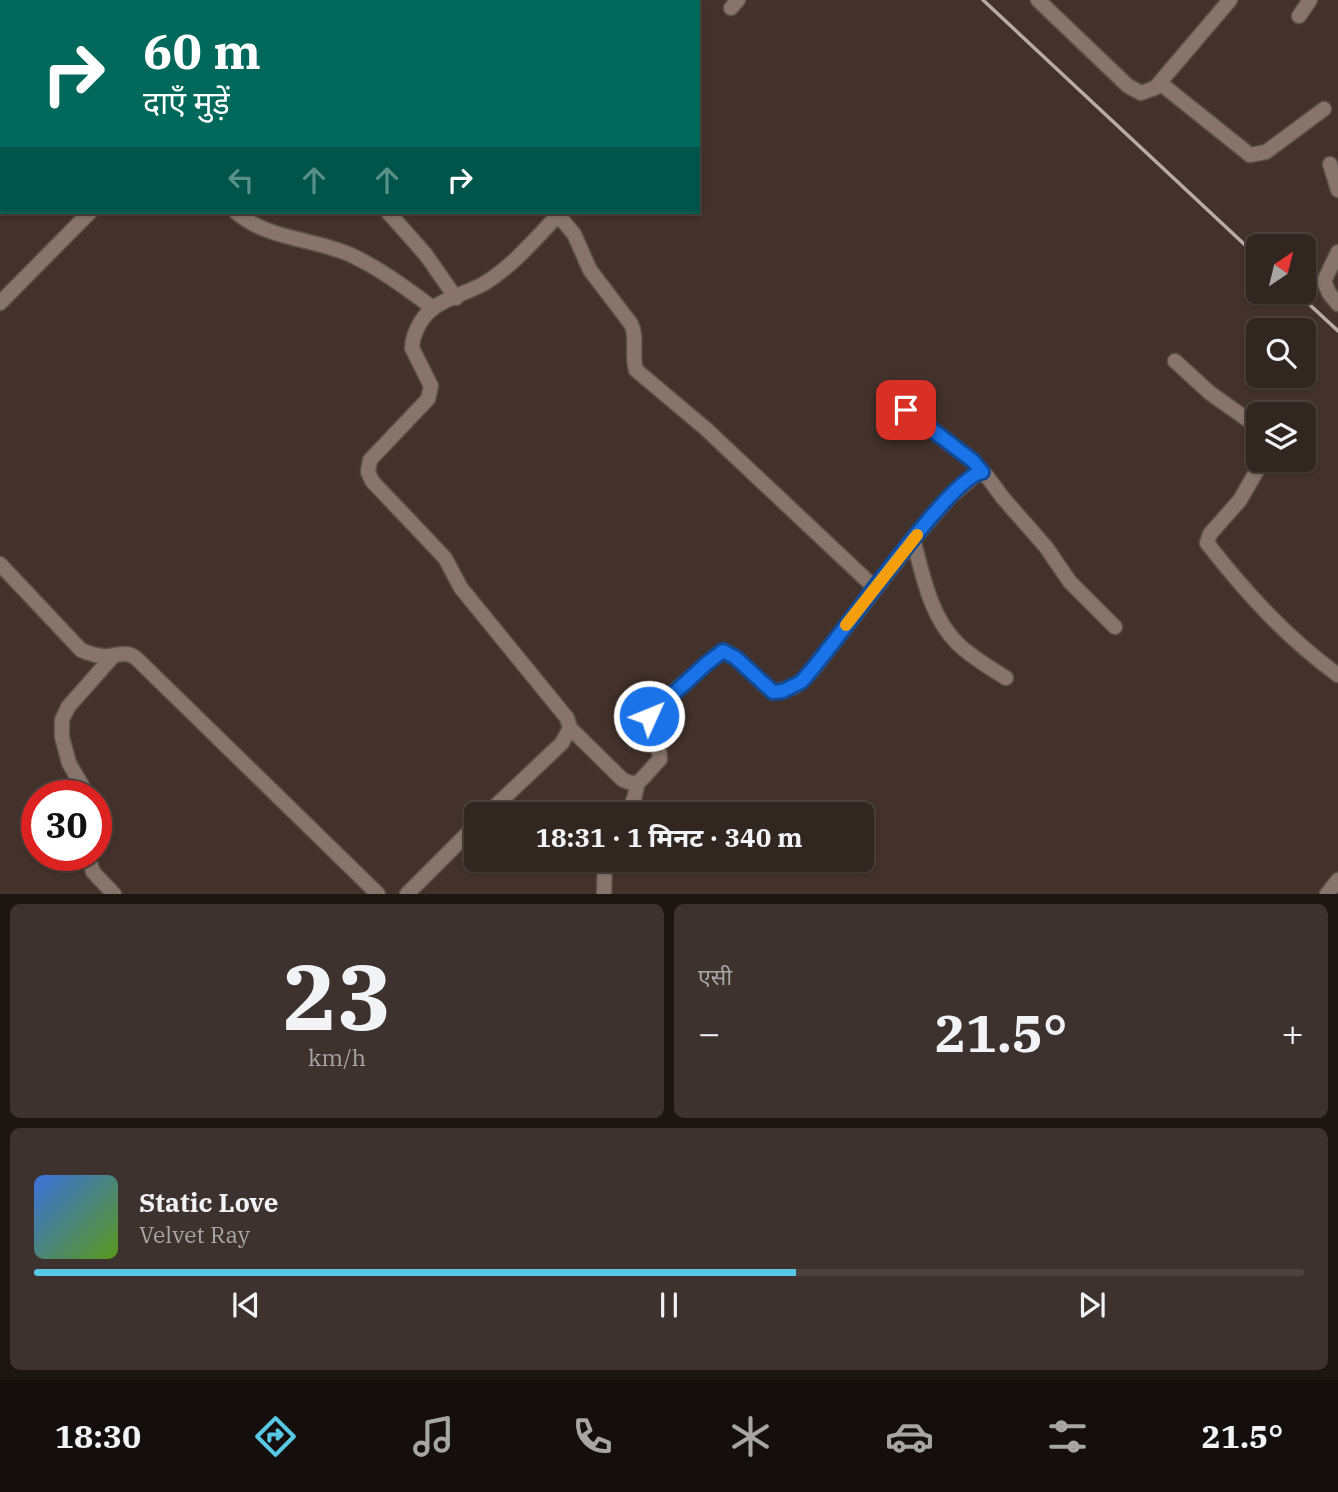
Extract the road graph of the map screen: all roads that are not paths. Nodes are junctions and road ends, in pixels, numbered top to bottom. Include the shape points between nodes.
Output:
1 (1038, 0) edge
2 (1230, 0) edge
3 (1310, 0) edge
4 (1299, 16) dead end
5 (1160, 83) junction
6 (1324, 109) dead end
7 (1330, 164) dead end
8 (1338, 190) edge
9 (88, 214) edge
10 (239, 214) edge
11 (390, 214) edge
12 (559, 214) edge
13 (561, 214) edge
14 (1338, 252) edge
15 (456, 298) junction
16 (0, 303) edge
17 (1338, 304) edge
18 (433, 308) junction
19 (1175, 361) dead end
20 (906, 410) dead end
21 (1246, 418) edge
22 (982, 472) junction
23 (1256, 472) edge
24 (913, 539) junction
25 (0, 564) edge
26 (875, 587) junction
27 (1115, 627) dead end
28 (114, 655) junction
29 (1338, 675) edge
30 (1006, 678) dead end
31 (570, 729) junction
32 (79, 780) edge
33 (638, 782) junction
34 (500, 802) edge
35 (633, 802) edge
36 (464, 837) edge
37 (93, 871) edge
38 (605, 872) edge
39 (1338, 880) edge
40 (114, 894) edge
41 (378, 894) edge
42 (407, 894) edge
43 (604, 894) edge
44 (1327, 894) edge

1 - 5 street via 1136,91 1150,91
2 - 5 street
3 - 4 street
5 - 6 street via 1250,155 1266,152
7 - 8 street
9 - 16 street
10 - 18 street via 275,234 351,255
11 - 15 street
12 - 15 street via 499,273
13 - 26 street via 590,270 634,330 636,370
14 - 17 street via 1324,281
15 - 18 street
18 - 31 street via 416,329 412,348 431,386 428,399 370,460 368,472 445,558 461,588 561,708
19 - 21 street
20 - 22 street
22 - 24 street via 950,497
22 - 27 street via 1070,582
23 - 29 street via 1207,543 1273,620
24 - 26 street
24 - 30 street via 932,603 947,633
25 - 28 street via 81,650
26 - 33 street via 812,671 794,687 773,692 727,652 719,653 649,713 660,759
28 - 32 street via 62,720 69,763
28 - 41 street via 129,653 136,658
31 - 33 street via 623,780
31 - 34 street via 562,743
33 - 35 street
36 - 42 street
37 - 40 street
38 - 43 street
39 - 44 street

